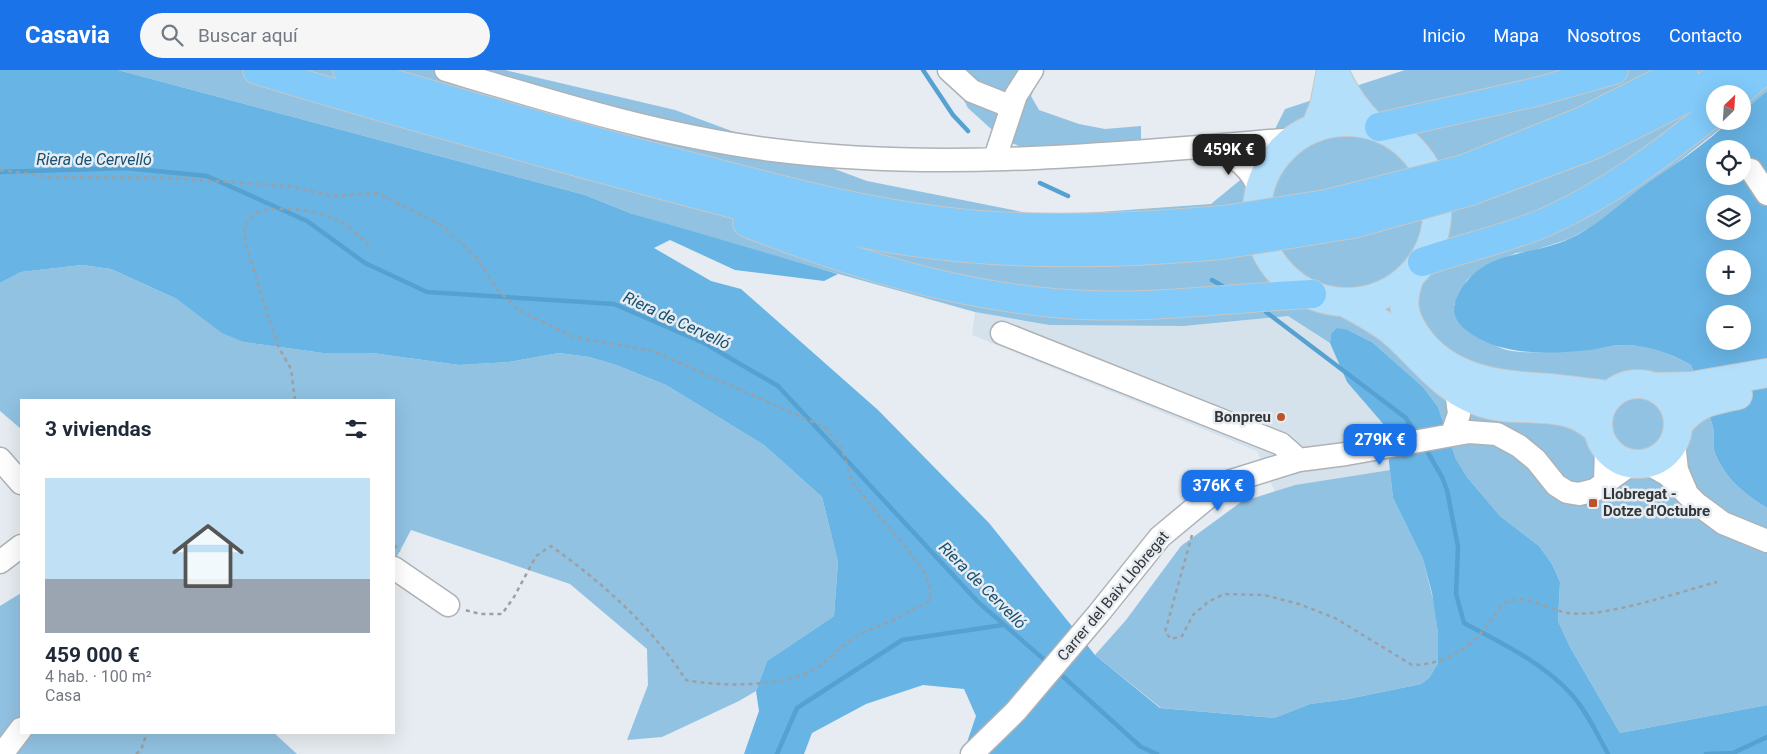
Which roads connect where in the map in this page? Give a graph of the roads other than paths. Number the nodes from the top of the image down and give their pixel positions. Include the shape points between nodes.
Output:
1 (257, 70) edge
2 (347, 70) edge
3 (446, 70) edge
4 (949, 70) edge
5 (1032, 70) edge
6 (1332, 70) edge
7 (1614, 70) edge
8 (1684, 70) edge
9 (1730, 70) edge
10 (1765, 70) edge
11 (1747, 85) edge
12 (1012, 107) junction
13 (1706, 118) edge
14 (1375, 126) junction
15 (1305, 133) junction
16 (1213, 147) junction
17 (995, 158) junction
18 (1751, 170) dead end
19 (622, 174) junction
20 (1468, 180) junction
21 (1260, 191) junction
22 (1767, 194) edge
23 (1222, 232) junction
24 (1415, 270) junction
25 (1312, 294) junction
26 (1344, 302) junction
27 (1002, 333) dead end
28 (1767, 372) edge
29 (1656, 387) junction
30 (1767, 388) edge
31 (1456, 390) junction
32 (1609, 395) junction
33 (1676, 434) junction
34 (1445, 436) junction
35 (1602, 439) junction
36 (0, 459) edge
37 (1299, 460) junction
38 (1639, 463) junction
39 (20, 482) edge
40 (1605, 483) junction
41 (1686, 492) junction
42 (1767, 541) edge
43 (20, 547) edge
44 (0, 562) edge
45 (395, 569) edge
46 (448, 605) road end
47 (20, 730) edge
48 (2, 754) edge
49 (972, 754) edge

1 - 19 highway
2 - 23 highway via 663,160 832,203 978,225
3 - 17 street via 692,138 860,158
4 - 12 street via 972,91
5 - 12 street
6 - 14 main road via 1353,107
6 - 15 main road via 1324,106
7 - 14 highway via 1536,92
8 - 20 highway
9 - 20 highway via 1687,98 1591,146
10 - 11 highway
12 - 17 street
13 - 24 highway via 1630,176 1554,218
14 - 15 main road via 1342,122
14 - 24 main road via 1412,150 1425,166 1433,184 1437,225 1431,244
15 - 16 street
15 - 21 main road via 1276,156
16 - 17 street
16 - 21 street via 1233,156 1246,167
18 - 22 street
19 - 23 highway via 733,206 824,226 972,248 1064,253 1156,251
19 - 25 highway via 776,234 856,260 942,285 1004,297 1055,304 1122,306
20 - 23 highway, bridge via 1353,224
21 - 25 main road via 1258,219 1270,258 1288,280
24 - 26 main road via 1384,295
24 - 32 main road via 1403,300 1407,320 1419,340 1445,362 1482,380 1502,385
25 - 26 main road
26 - 31 main road via 1394,333 1433,373
27 - 37 street via 1281,444
28 - 29 main road via 1702,384
29 - 32 main road via 1629,384
29 - 33 main road via 1675,406
30 - 33 main road via 1702,403 1689,412
31 - 34 street via 1459,414
31 - 35 main road via 1493,406 1556,408 1576,414 1587,420
32 - 35 main road via 1600,410
33 - 38 main road via 1660,458
33 - 41 street via 1677,470
34 - 37 street, Carrer del Baix Llobregat
34 - 40 street, Carrer del Baix Llobregat via 1469,432 1497,434 1536,460 1556,485 1567,492 1579,494 1595,490
35 - 38 main road via 1621,461
35 - 40 street
36 - 39 street
37 - 49 street, Carrer del Baix Llobregat via 1225,483 1160,537 1016,711
38 - 40 street, Carrer del Baix Llobregat via 1620,469
38 - 41 street via 1668,475
41 - 42 street via 1723,523
43 - 44 street
45 - 46 street
47 - 48 street

